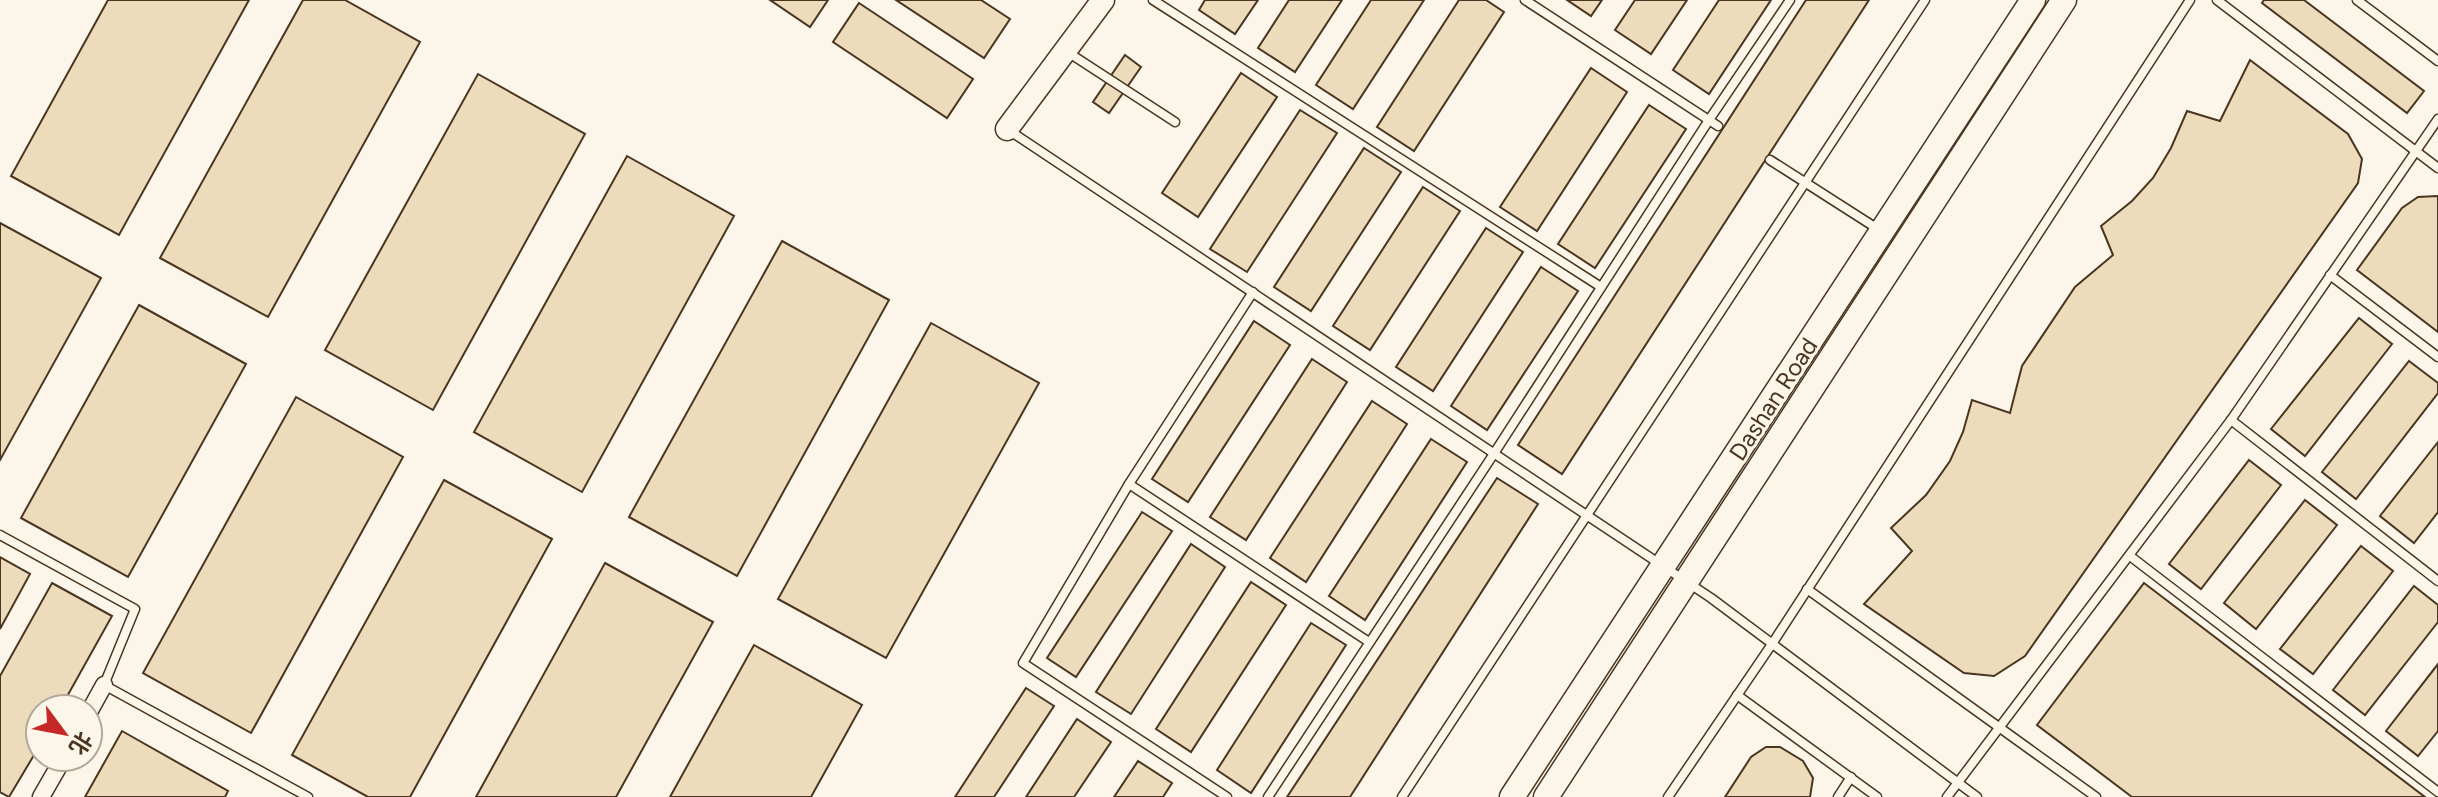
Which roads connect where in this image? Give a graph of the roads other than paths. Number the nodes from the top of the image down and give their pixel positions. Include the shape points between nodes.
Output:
1 (1103, 0) edge
2 (1153, 0) edge
3 (1525, 0) edge
4 (1790, 0) edge
5 (1925, 0) edge
6 (2033, 0) edge
7 (2064, 0) edge
8 (2190, 0) edge
9 (2217, 0) edge
10 (2357, 0) edge
11 (1168, 4) edge
12 (1066, 50) junction
13 (2438, 61) edge
14 (2438, 119) edge
15 (1709, 120) junction
16 (1175, 122) dead end
17 (1718, 126) dead end
18 (1007, 129) joint
19 (2416, 151) junction
20 (1770, 160) dead end
21 (2438, 168) edge
22 (1805, 183) junction
23 (1881, 232) junction
24 (2330, 275) junction
25 (1601, 287) junction
26 (1253, 292) junction
27 (2438, 357) edge
28 (2231, 420) junction
29 (1495, 452) junction
30 (1129, 484) junction
31 (1588, 514) junction
32 (0, 535) edge
33 (2130, 556) junction
34 (1664, 567) junction
35 (2438, 581) edge
36 (1686, 583) junction
37 (1807, 589) junction
38 (1369, 642) junction
39 (1772, 644) junction
40 (104, 685) junction
41 (100, 693) edge
42 (1737, 695) junction
43 (2001, 727) junction
44 (55, 773) edge
45 (1851, 777) junction
46 (1958, 783) junction
47 (2438, 792) edge
48 (41, 797) edge
49 (308, 797) edge
50 (1227, 797) edge
51 (1268, 797) edge
52 (1402, 797) edge
53 (1512, 797) edge
54 (1546, 797) edge
55 (1668, 797) edge
56 (1838, 797) edge
57 (1877, 797) edge
58 (1947, 797) edge
59 (1977, 797) edge
60 (2096, 797) edge

1 - 12 street
2 - 11 lane
3 - 15 lane
4 - 15 lane
5 - 22 lane
6 - 23 main road, Dashan Road
7 - 36 main road, Dashan Road
8 - 37 lane
9 - 19 lane
10 - 13 lane
11 - 25 lane
12 - 16 lane
12 - 18 street
14 - 19 lane
15 - 17 lane
15 - 25 lane
18 - 26 lane
19 - 21 lane
19 - 24 lane
20 - 22 lane
22 - 23 lane
22 - 31 lane
23 - 34 main road, Dashan Road
24 - 27 lane
24 - 28 lane
25 - 29 lane
26 - 29 lane
26 - 30 lane
28 - 33 lane
28 - 35 lane
29 - 31 lane
29 - 38 lane
30 - 38 lane
30 - 50 lane via 1023,663
31 - 34 lane
31 - 52 lane
32 - 40 lane via 135,609
33 - 43 lane
33 - 47 lane
34 - 36 lane
34 - 53 main road, Dashan Road
36 - 39 lane
36 - 54 main road, Dashan Road
37 - 39 lane
37 - 43 lane
38 - 51 lane
39 - 42 lane
39 - 46 lane
40 - 41 street
40 - 49 lane
42 - 45 lane
42 - 55 lane
43 - 46 lane
43 - 60 lane
44 - 48 street
45 - 56 lane
45 - 57 lane
46 - 58 lane
46 - 59 lane

